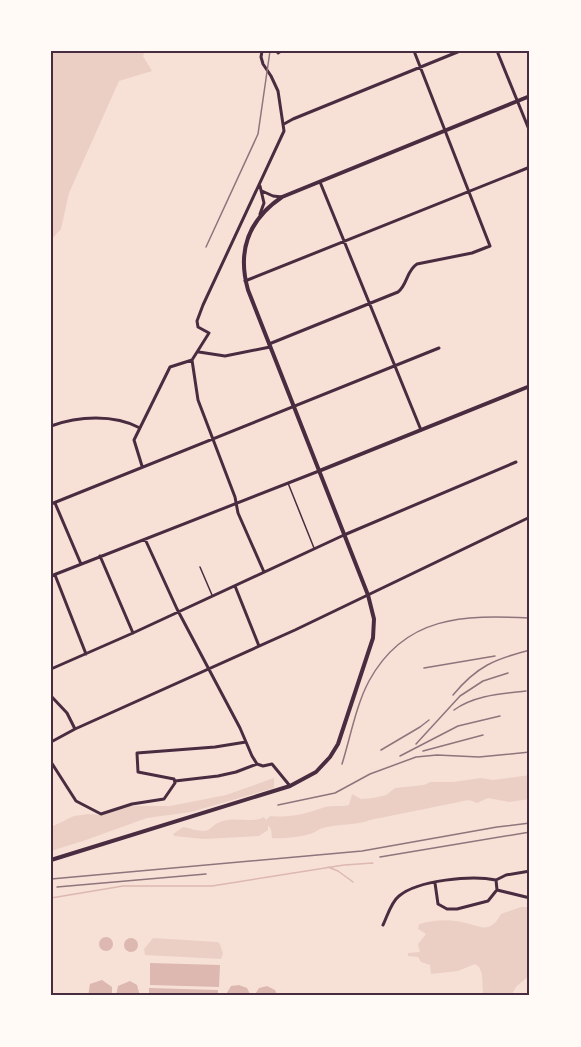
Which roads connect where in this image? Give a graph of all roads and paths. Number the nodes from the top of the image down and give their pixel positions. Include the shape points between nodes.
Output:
1 (262, 51) edge
2 (414, 51) edge
3 (460, 51) edge
4 (497, 51) edge
5 (420, 66) junction
6 (530, 96) edge
7 (517, 101) junction
8 (284, 124) junction
9 (444, 130) junction
10 (530, 132) edge
11 (530, 167) edge
12 (320, 181) junction
13 (260, 184) junction
14 (262, 191) junction
15 (469, 193) junction
16 (282, 197) junction
17 (257, 220) junction
18 (344, 241) junction
19 (245, 282) junction
20 (369, 303) junction
21 (270, 345) junction
22 (439, 348) dead end
23 (198, 352) junction
24 (192, 360) junction
25 (394, 367) junction
26 (530, 386) edge
27 (294, 406) junction
28 (51, 426) edge
29 (140, 428) junction
30 (421, 430) junction
31 (213, 439) junction
32 (516, 462) dead end
33 (142, 466) junction
34 (319, 471) junction
35 (288, 483) junction
36 (53, 503) edge
37 (237, 504) junction
38 (530, 517) edge
39 (344, 535) junction
40 (145, 539) junction
41 (314, 549) junction
42 (100, 556) junction
43 (81, 564) junction
44 (200, 567) dead end
45 (264, 572) junction
46 (53, 575) edge
47 (235, 586) junction
48 (213, 596) junction
49 (368, 596) junction
50 (179, 612) junction
51 (133, 633) junction
52 (259, 647) junction
53 (86, 654) junction
54 (51, 669) edge
55 (208, 670) junction
56 (51, 696) edge
57 (75, 729) junction
58 (51, 742) edge
59 (246, 742) junction
60 (51, 762) edge
61 (257, 764) junction
62 (175, 781) junction
63 (290, 786) junction
64 (51, 860) edge
65 (530, 871) edge
66 (496, 879) junction
67 (435, 882) junction
68 (497, 890) junction
69 (530, 898) edge
70 (383, 925) dead end
71 (397, 996) edge
72 (403, 996) edge

1 - 8 street via 263,64 278,91
2 - 5 street
3 - 5 street
4 - 7 street
5 - 8 street
5 - 9 street
6 - 7 main road
7 - 9 main road
7 - 10 street
8 - 13 street
9 - 12 main road
9 - 15 street
11 - 15 street
12 - 16 main road
12 - 18 street
13 - 14 street
13 - 23 street via 197,321 198,327 209,333
14 - 16 street
14 - 17 street via 264,206
15 - 18 street
15 - 20 street via 490,246 417,264 410,268 401,290
16 - 17 main road
17 - 19 main road via 243,255
18 - 19 street
18 - 20 street
19 - 21 main road
20 - 21 street
20 - 25 street
21 - 23 street via 225,356
21 - 27 main road
22 - 25 street
23 - 24 street
24 - 29 street via 170,367
24 - 31 street via 198,400
25 - 27 street
25 - 30 street
26 - 30 main road
27 - 31 street
27 - 34 main road
28 - 29 street via 93,418
29 - 33 street via 134,444
30 - 34 main road
31 - 33 street
31 - 37 street
32 - 39 street
33 - 36 street
34 - 35 street
34 - 39 main road
35 - 37 street
35 - 41 lane
36 - 43 street
37 - 40 street
37 - 45 street
38 - 49 street
39 - 41 street
39 - 49 main road
40 - 42 street
40 - 50 street
41 - 45 street
42 - 43 street
42 - 51 street
43 - 46 street
44 - 48 lane
45 - 47 street
46 - 53 street
47 - 48 street
47 - 52 street
48 - 50 street
49 - 52 street
49 - 63 main road via 374,619 373,638 340,739 324,765
50 - 51 street
50 - 55 street
51 - 53 street
52 - 55 street
53 - 54 street
55 - 57 street
55 - 59 street
56 - 57 street
57 - 58 street
59 - 61 street
59 - 62 street via 137,753 138,772
60 - 62 street via 76,801 101,814 164,799
61 - 62 street via 218,776
61 - 63 street via 272,764
63 - 64 main road
65 - 66 street
66 - 67 street
66 - 68 street
67 - 68 street via 438,904 447,909 485,902
67 - 70 street via 399,896
68 - 69 street
71 - 72 street

